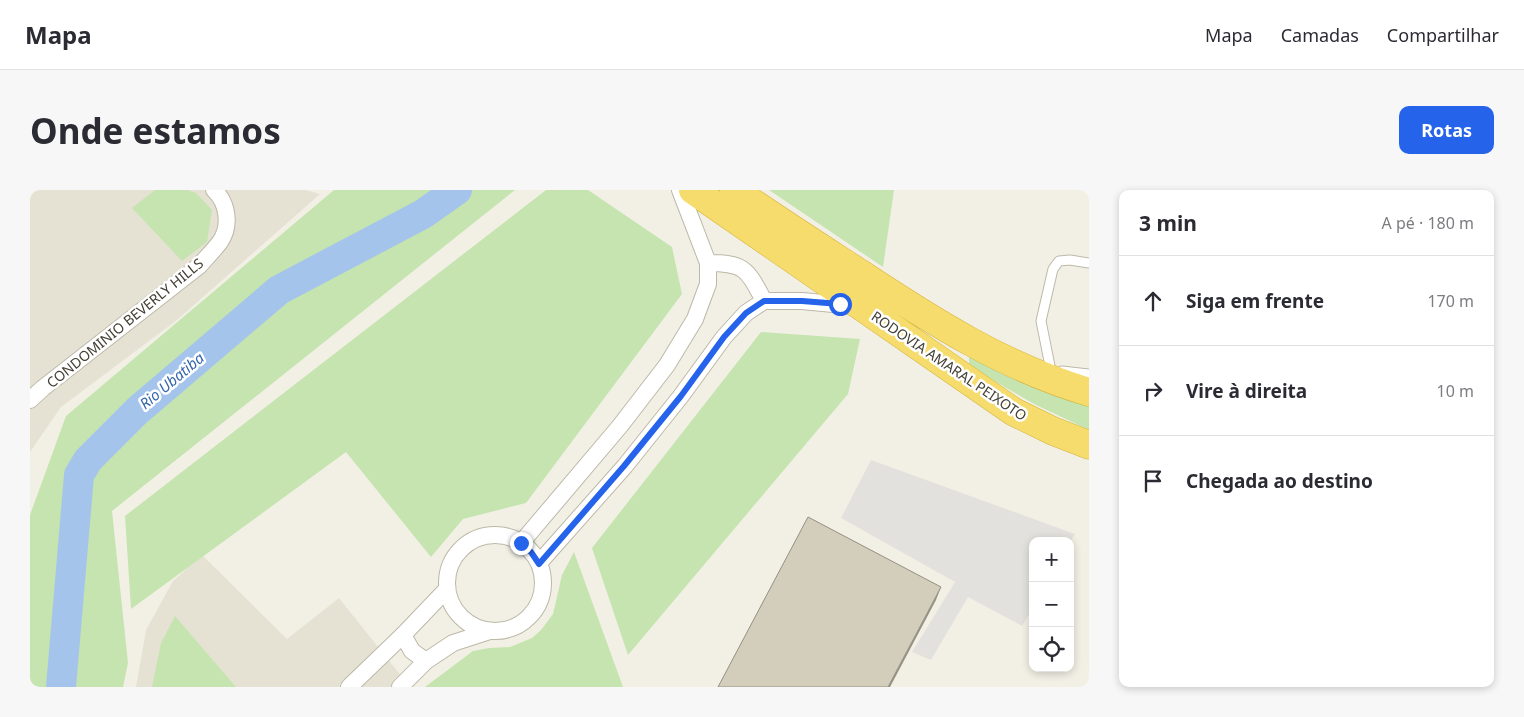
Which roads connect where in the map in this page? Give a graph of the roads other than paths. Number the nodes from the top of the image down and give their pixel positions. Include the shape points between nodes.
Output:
1 (214, 190) edge
2 (680, 190) edge
3 (693, 190) edge
4 (734, 190) edge
5 (708, 263) junction
6 (1089, 263) edge
7 (764, 301) junction
8 (859, 306) junction
9 (1037, 370) junction
10 (1089, 374) edge
11 (1089, 392) edge
12 (30, 400) edge
13 (1089, 445) edge
14 (521, 543) junction
15 (539, 564) junction
16 (448, 589) junction
17 (490, 631) junction
18 (403, 635) junction
19 (426, 661) junction
20 (357, 684) edge
21 (400, 687) edge

1 - 12 street, CONDOMINIO BEVERLY HILLS via 224,202 227,218 222,240 211,253 199,266
2 - 5 street
3 - 8 highway, RODOVIA AMARAL PEIXOTO
4 - 9 highway, RODOVIA AMARAL PEIXOTO via 906,304 972,342
5 - 7 street via 738,266 748,273
5 - 14 street via 708,284 703,301 667,365
6 - 9 lane via 1059,261 1052,269 1041,321
7 - 8 street
7 - 15 street via 746,313 724,337 630,459
8 - 13 highway, RODOVIA AMARAL PEIXOTO via 1014,412
9 - 10 lane
9 - 11 highway, RODOVIA AMARAL PEIXOTO
14 - 15 street
14 - 16 street via 506,536 491,535 463,547 453,559
15 - 17 street via 543,577 542,591 530,616 505,630
16 - 17 street via 452,605 462,617
16 - 18 street
17 - 19 street via 453,643
18 - 19 street via 412,651
18 - 20 street
19 - 21 street

